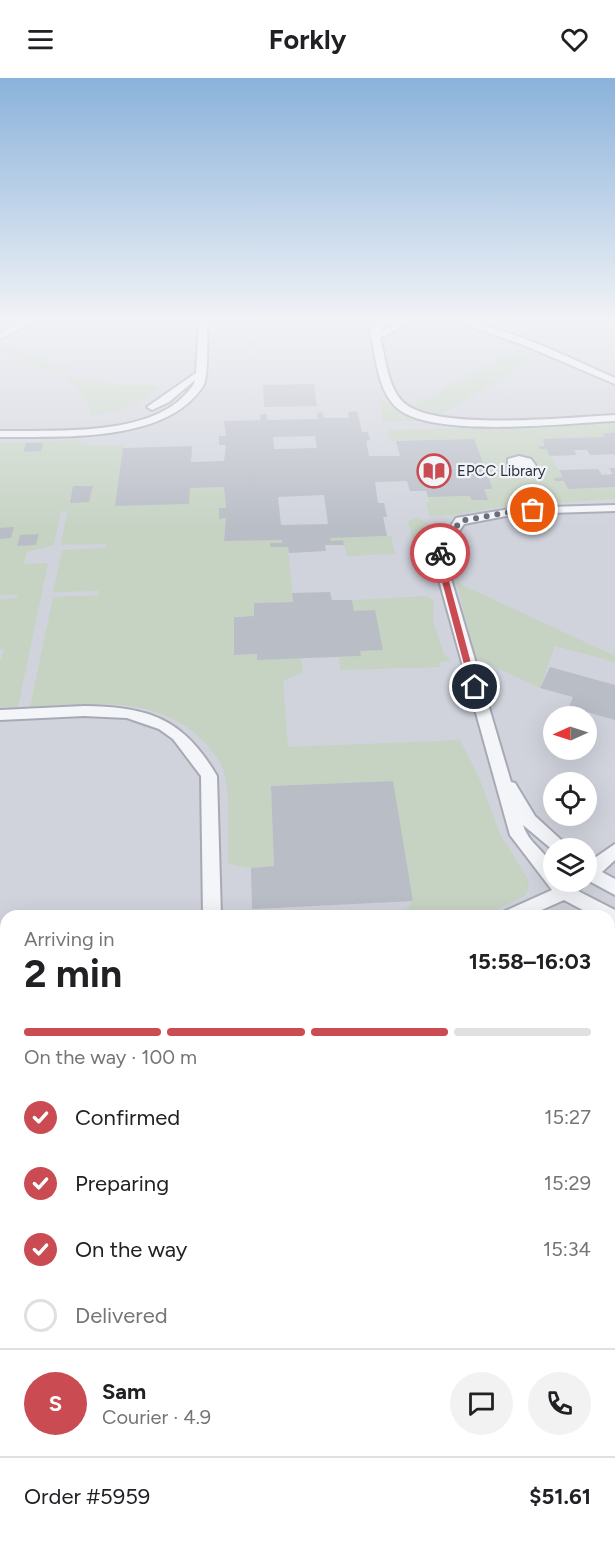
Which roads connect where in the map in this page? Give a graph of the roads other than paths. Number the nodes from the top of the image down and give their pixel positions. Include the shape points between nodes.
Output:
1 (194, 391) edge
2 (389, 391) edge
3 (615, 418) edge
4 (0, 434) edge
5 (615, 508) edge
6 (0, 715) edge
7 (496, 766) junction
8 (549, 838) edge
9 (615, 850) edge
10 (543, 855) edge
11 (597, 862) edge
12 (597, 884) edge
13 (615, 888) edge
14 (551, 892) edge
15 (587, 892) edge
16 (213, 910) edge
17 (521, 910) edge
18 (606, 910) edge

1 - 4 street via 180,406 137,425 87,433
2 - 3 street via 403,407 420,415 464,422
5 - 7 street via 516,511 460,521 438,555
6 - 16 street via 110,711 164,725 183,740 209,777
7 - 8 street via 529,820
7 - 10 street via 518,835
9 - 11 street
12 - 13 street
14 - 17 street
15 - 18 street

